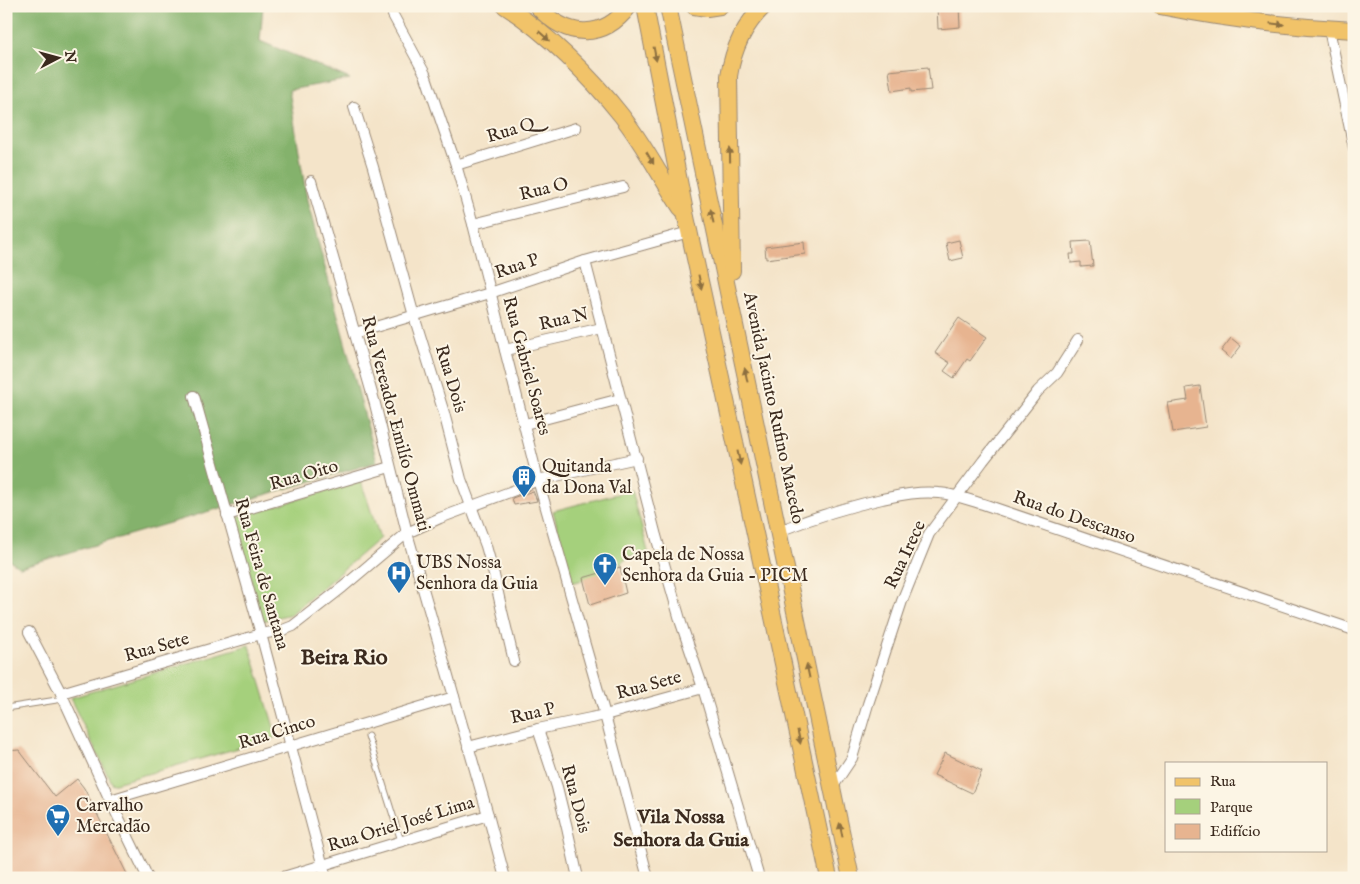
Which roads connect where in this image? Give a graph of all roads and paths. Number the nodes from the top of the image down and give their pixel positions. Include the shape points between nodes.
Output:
1 (505, 6) edge
2 (537, 6) edge
3 (629, 6) edge
4 (646, 6) edge
5 (668, 6) edge
6 (694, 6) edge
7 (720, 6) edge
8 (764, 6) edge
9 (1165, 7) edge
10 (393, 15) dead end
11 (1328, 29) junction
12 (1353, 33) edge
13 (354, 107) dead end
14 (576, 128) dead end
15 (1354, 148) edge
16 (456, 165) junction
17 (312, 181) dead end
18 (623, 187) dead end
19 (473, 224) junction
20 (688, 225) junction
21 (585, 261) junction
22 (490, 293) junction
23 (732, 308) junction
24 (414, 316) junction
25 (602, 328) junction
26 (355, 333) junction
27 (1078, 340) dead end
28 (505, 350) junction
29 (194, 396) dead end
30 (620, 399) junction
31 (731, 422) junction
32 (524, 424) junction
33 (637, 458) junction
34 (390, 467) junction
35 (768, 479) junction
36 (538, 480) junction
37 (957, 497) junction
38 (470, 506) junction
39 (227, 515) junction
40 (778, 531) junction
41 (407, 533) junction
42 (762, 561) junction
43 (798, 624) junction
44 (1354, 630) edge
45 (29, 632) dead end
46 (261, 634) junction
47 (514, 661) dead end
48 (703, 688) junction
49 (62, 696) junction
50 (454, 697) junction
51 (6, 708) edge
52 (605, 715) junction
53 (538, 729) junction
54 (368, 736) dead end
55 (290, 746) junction
56 (468, 746) junction
57 (832, 788) junction
58 (110, 800) junction
59 (488, 815) junction
60 (402, 841) junction
61 (323, 865) junction
62 (148, 878) edge
63 (280, 878) edge
64 (326, 878) edge
65 (505, 878) edge
66 (578, 878) edge
67 (648, 878) edge
68 (759, 878) edge
69 (829, 878) edge
70 (851, 878) edge

1 -> 20 main road via 534,27 597,86 639,141
2 - 3 main road via 557,24 582,32 613,23
4 -> 20 main road
23 -> 5 main road, Avenida Jacinto Rufino Macedo
6 - 7 main road
23 -> 8 main road via 729,76 740,37
9 -> 11 main road
10 - 16 street, Rua Gabriel Soares via 425,74
11 - 12 main road
11 - 15 street
13 - 24 street, Rua Dois
14 - 16 street, Rua Q
16 - 19 street, Rua Gabriel Soares
17 - 26 street, Rua Vereador Emilío Ommati
18 - 19 street, Rua O
19 - 22 street, Rua Gabriel Soares
20 - 21 street, Rua P
20 -> 31 main road
21 - 22 street, Rua P
21 - 25 street
22 - 24 street, Rua P
22 - 28 street, Rua Gabriel Soares
35 -> 23 main road, Avenida Jacinto Rufino Macedo
24 - 26 street, Rua P
24 - 38 street, Rua Dois
25 - 28 street, Rua N
25 - 30 street
26 - 34 street, Rua Vereador Emilío Ommati
27 - 37 street, Rua Irece via 1058,373 1033,398
28 - 32 street, Rua Gabriel Soares
29 - 39 street, Rua Feira de Santana
30 - 32 street
30 - 33 street
31 - 35 main road via 736,408 742,406 751,441
31 -> 42 main road
32 - 36 street, Rua Gabriel Soares
33 - 36 street, Rua Sete
33 - 48 street via 668,578
34 - 39 street, Rua Oito
34 - 41 street, Rua Vereador Emilío Ommati
35 - 40 main road, Avenida Jacinto Rufino Macedo
36 - 38 street, Rua Sete
36 - 52 street, Rua Gabriel Soares
37 - 40 street, Rua do Descanso via 938,493 901,495 858,504
37 - 44 street, Rua do Descanso
37 - 57 street, Rua Irece via 929,534 922,550 899,610 852,758
38 - 41 street, Rua Sete
38 - 47 street, Rua Dois via 486,546
39 - 46 street, Rua Feira de Santana
40 - 43 main road, Avenida Jacinto Rufino Macedo
41 - 46 street, Rua Sete via 293,626
41 - 50 street, Rua Vereador Emilío Ommati
42 - 43 main road via 785,637 792,637
42 -> 69 main road
57 -> 43 main road, Avenida Jacinto Rufino Macedo
45 - 49 street
46 - 49 street, Rua Sete
46 - 55 street, Rua Feira de Santana
48 - 52 street, Rua Sete
48 - 68 street
49 - 51 lane
49 - 58 street
50 - 55 street, Rua Cinco
50 - 56 street, Rua Vereador Emilío Ommati
52 - 53 street, Rua P
52 - 67 street, Rua Gabriel Soares
53 - 56 street, Rua P
53 - 66 street, Rua Dois via 557,787
54 - 60 lane
55 - 58 street, Rua Cinco
55 - 61 street, Rua Feira de Santana
56 - 59 street, Rua Vereador Emilío Ommati
70 -> 57 main road, Avenida Jacinto Rufino Macedo
58 - 62 street
59 - 60 street, Rua Oriel José Lima
59 - 65 street, Rua Vereador Emilío Ommati
60 - 61 street, Rua Oriel José Lima
61 - 63 street, Rua Oriel José Lima
61 - 64 street, Rua Feira de Santana

